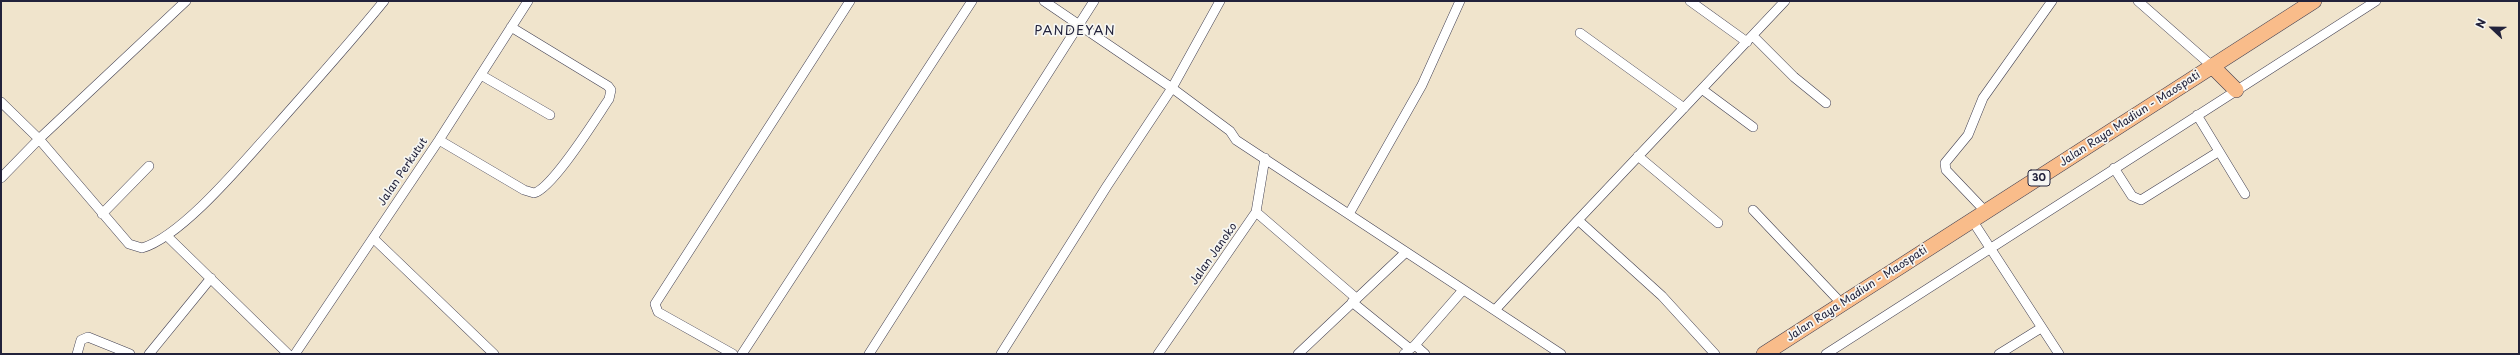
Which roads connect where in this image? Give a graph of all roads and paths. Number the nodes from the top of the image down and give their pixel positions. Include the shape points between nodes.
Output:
1 (186, 1) edge
2 (384, 1) edge
3 (528, 1) edge
4 (850, 1) edge
5 (972, 1) edge
6 (1044, 1) edge
7 (1094, 1) edge
8 (1220, 1) edge
9 (1460, 1) edge
10 (1690, 1) edge
11 (1785, 1) edge
12 (2052, 1) edge
13 (2138, 1) edge
14 (2314, 1) edge
15 (2376, 1) edge
16 (1079, 25) junction
17 (511, 27) junction
18 (1580, 33) dead end
19 (1750, 39) junction
20 (2212, 66) junction
21 (481, 75) junction
22 (1172, 88) junction
23 (1703, 90) junction
24 (2236, 90) junction
25 (1, 102) edge
26 (1826, 103) dead end
27 (1684, 108) junction
28 (550, 115) dead end
29 (2197, 115) junction
30 (1753, 127) dead end
31 (39, 139) junction
32 (439, 140) junction
33 (2218, 152) junction
34 (1638, 156) junction
35 (1265, 158) junction
36 (149, 166) dead end
37 (2114, 168) junction
38 (1, 178) edge
39 (2245, 194) dead end
40 (1753, 210) dead end
41 (1256, 212) junction
42 (1986, 212) junction
43 (102, 214) junction
44 (1349, 214) junction
45 (1578, 220) junction
46 (1972, 220) junction
47 (1718, 223) dead end
48 (168, 236) junction
49 (372, 238) junction
50 (1991, 250) junction
51 (1406, 252) junction
52 (211, 278) junction
53 (1463, 290) junction
54 (1354, 300) junction
55 (1842, 304) junction
56 (1495, 310) junction
57 (2042, 328) junction
58 (1410, 350) edge
59 (78, 354) edge
60 (130, 354) edge
61 (149, 354) edge
62 (288, 354) edge
63 (295, 354) edge
64 (494, 354) edge
65 (734, 354) edge
66 (742, 354) edge
67 (869, 354) edge
68 (1001, 354) edge
69 (1158, 354) edge
70 (1298, 354) edge
71 (1425, 354) edge
72 (1562, 354) edge
73 (1715, 354) edge
74 (1764, 354) edge
75 (1826, 354) edge
76 (1999, 354) edge
77 (2059, 354) edge

1 - 31 street
2 - 48 street via 245,161
3 - 17 street, Jalan Perkutut
4 - 65 street via 655,304 655,308 665,316
5 - 66 street
6 - 16 street
7 - 16 street
8 - 22 street
9 - 44 street via 1422,85
10 - 19 street
11 - 19 street
12 - 42 street via 1983,98 1968,135 1945,164 1946,170
13 - 20 street
14 - 20 highway, Jalan Raya Madiun - Maospati / 30
15 - 24 street
16 - 22 street
16 - 67 street
17 - 21 street, Jalan Perkutut
17 - 32 street via 608,86 611,90 609,100 558,171 544,187 534,192 524,190
18 - 27 street
19 - 23 street
19 - 26 street
20 - 24 highway
20 - 42 highway, Jalan Raya Madiun - Maospati / 30
21 - 28 street
21 - 32 street, Jalan Perkutut
22 - 35 street via 1230,131 1236,140
22 - 68 street
23 - 27 street
23 - 30 street
24 - 29 street
25 - 31 street
27 - 34 street
29 - 33 street
29 - 37 street
31 - 38 street
31 - 43 street
32 - 49 street, Jalan Perkutut
33 - 37 street via 2141,200 2132,196
33 - 39 street
34 - 45 street
34 - 47 street
35 - 41 street, Jalan Janoko
35 - 44 street
36 - 43 street
37 - 50 street
40 - 55 street
41 - 54 street
41 - 69 street, Jalan Janoko
42 - 46 highway, Jalan Raya Madiun - Maospati / 30
43 - 48 street via 134,247 142,248
44 - 51 street
45 - 56 street
45 - 73 street via 1662,296
46 - 50 street
46 - 55 highway, Jalan Raya Madiun - Maospati / 30
48 - 52 street
49 - 63 street, Jalan Perkutut
49 - 64 street
50 - 57 street
50 - 75 street
51 - 53 street
51 - 54 street
52 - 61 street
52 - 62 street
53 - 56 street
53 - 58 street
54 - 58 street
54 - 70 street
55 - 74 highway, Jalan Raya Madiun - Maospati / 30
56 - 72 street
57 - 76 street
57 - 77 street
58 - 71 street
59 - 60 street via 81,340 88,337

